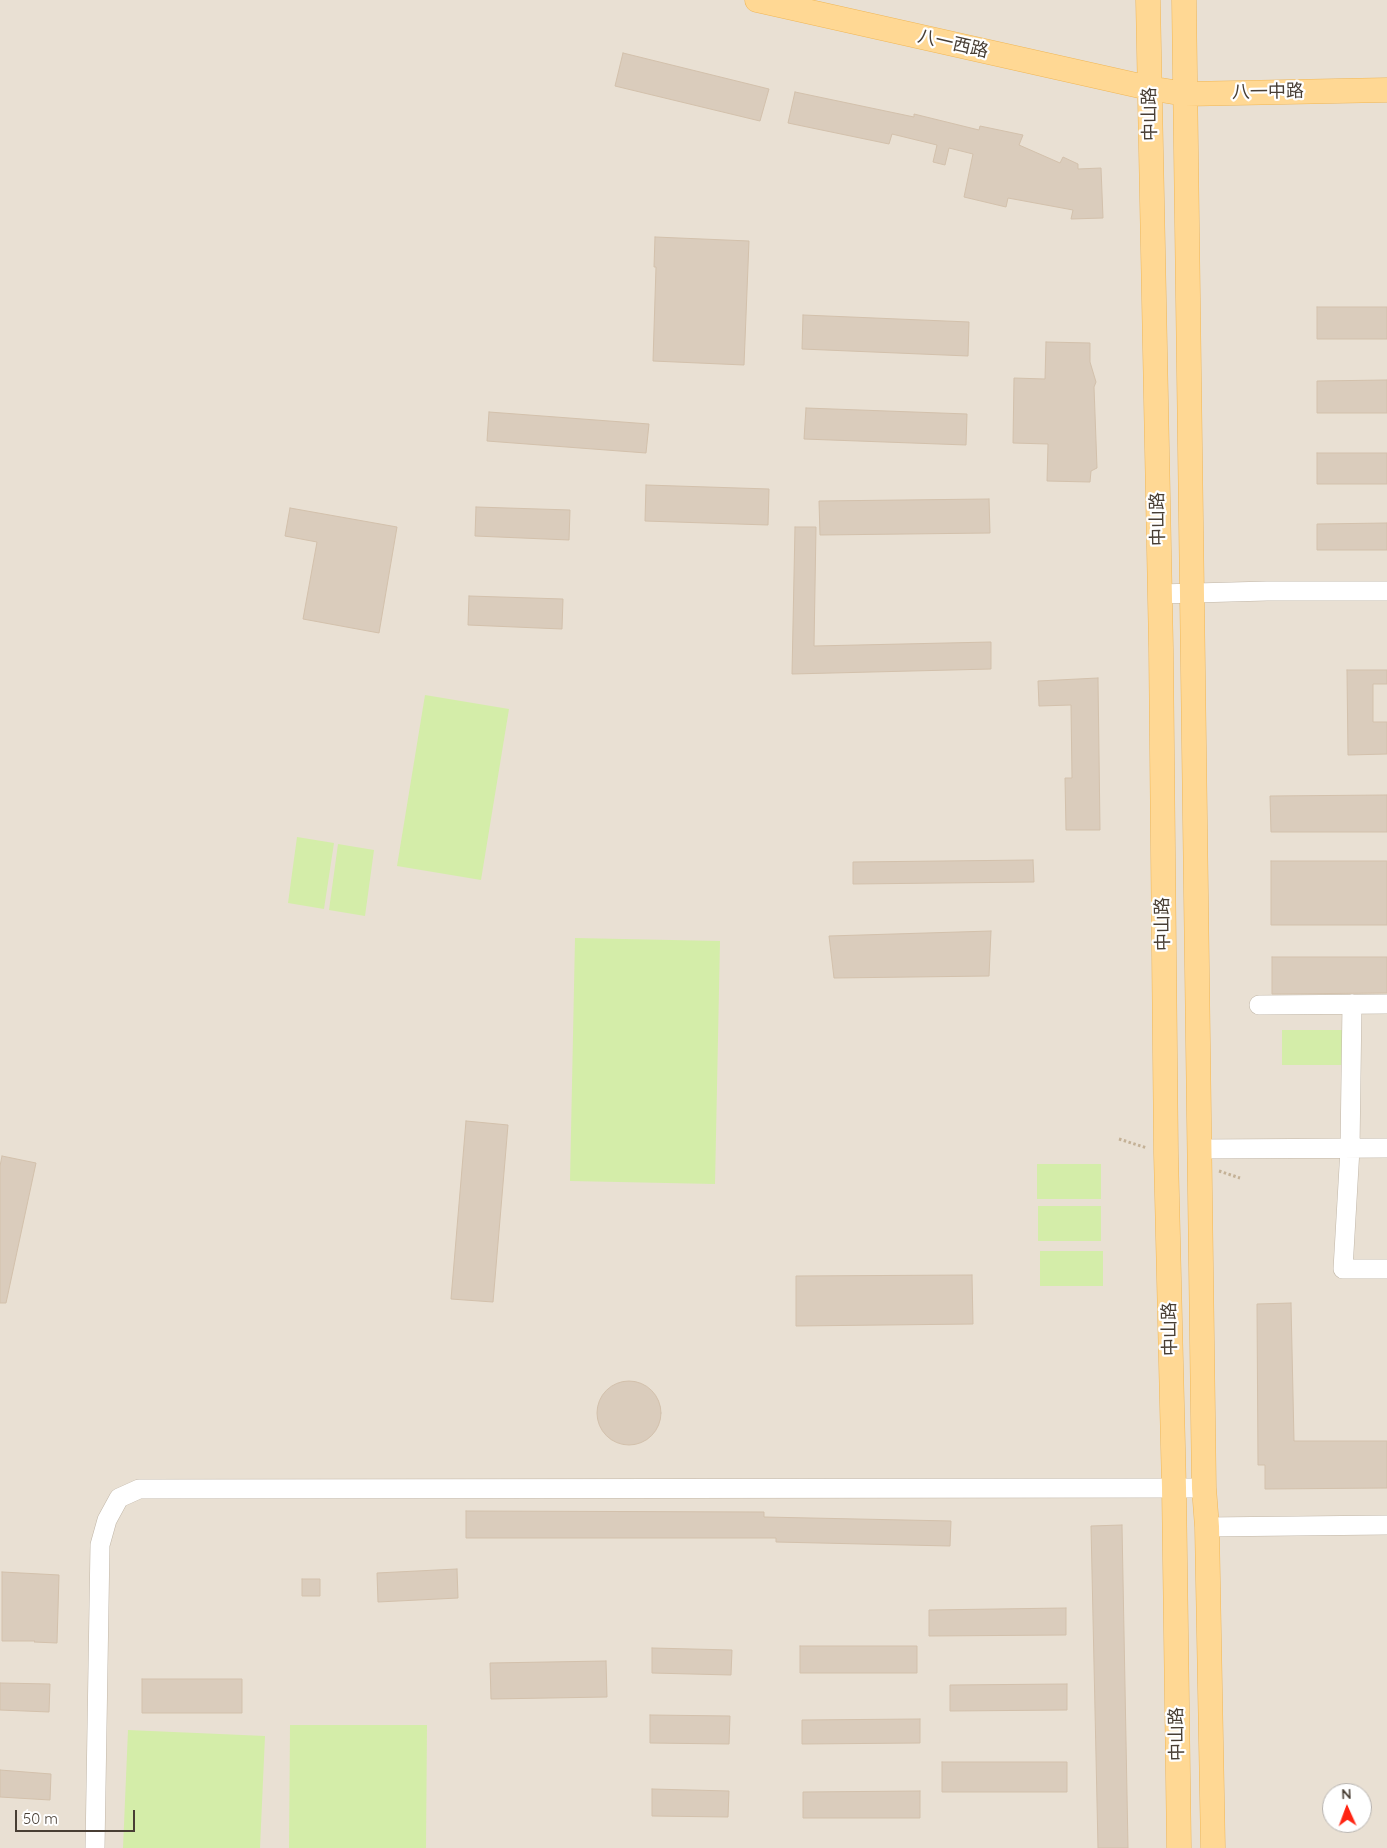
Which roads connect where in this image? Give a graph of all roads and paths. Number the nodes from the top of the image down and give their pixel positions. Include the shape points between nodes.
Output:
1 (757, 0) edge
2 (1148, 0) edge
3 (1184, 0) edge
4 (1149, 88) junction
5 (1387, 90) edge
6 (1185, 94) junction
7 (1387, 591) edge
8 (1192, 593) junction
9 (1160, 594) junction
10 (1352, 1004) junction
11 (1387, 1004) edge
12 (1259, 1005) dead end
13 (1387, 1148) edge
14 (1200, 1149) junction
15 (1350, 1149) junction
16 (1387, 1269) edge
17 (1174, 1488) junction
18 (1204, 1488) junction
19 (1387, 1525) edge
20 (1207, 1527) junction
21 (95, 1848) edge
22 (1179, 1848) edge
23 (1213, 1848) edge

1 - 4 main road, 八一西路
2 - 4 main road, 中山路
3 - 6 main road, 中山路
4 - 6 main road, 八一中路
4 - 9 main road, 中山路
5 - 6 main road, 八一中路
6 - 8 main road, 中山路
7 - 8 street
8 - 9 street
8 - 14 main road, 中山路
9 - 17 main road, 中山路 via 1166,1154
10 - 11 street
10 - 12 street
10 - 15 street
13 - 15 street
14 - 15 street
14 - 18 main road, 中山路
15 - 16 street via 1343,1269
17 - 18 street
17 - 21 street via 139,1489 119,1498 107,1520 100,1545
17 - 22 main road, 中山路
18 - 20 main road, 中山路
19 - 20 street
20 - 23 main road, 中山路

